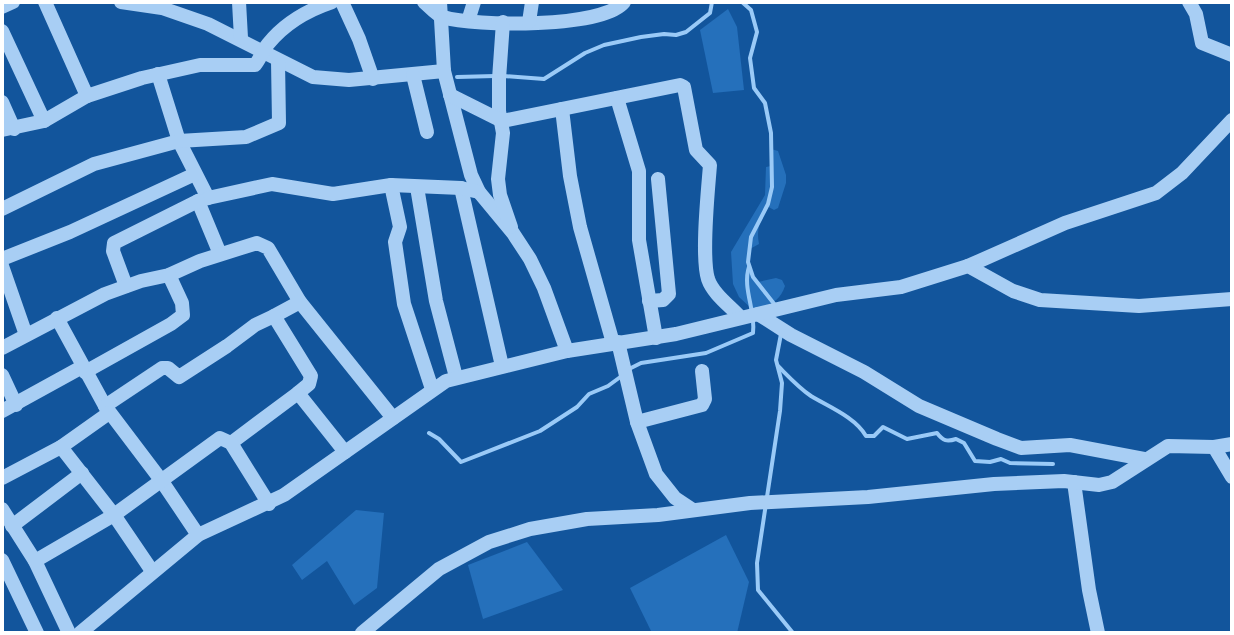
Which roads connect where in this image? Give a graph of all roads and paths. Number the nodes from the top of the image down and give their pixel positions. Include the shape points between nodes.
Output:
1 (13, 2) edge
2 (45, 2) edge
3 (121, 2) edge
4 (239, 2) edge
5 (332, 2) edge
6 (342, 2) edge
7 (424, 2) edge
8 (474, 2) edge
9 (532, 2) edge
10 (586, 2) edge
11 (624, 2) edge
12 (1189, 2) edge
13 (2, 7) edge
14 (306, 7) edge
15 (441, 9) edge
16 (585, 18) junction
17 (468, 21) junction
18 (503, 22) junction
19 (529, 22) junction
20 (2, 31) edge
21 (241, 38) junction
22 (263, 52) junction
23 (1232, 55) edge
24 (278, 61) junction
25 (444, 71) junction
26 (158, 74) junction
27 (413, 75) junction
28 (373, 79) junction
29 (450, 95) junction
30 (87, 96) junction
31 (617, 98) junction
32 (2, 102) edge
33 (562, 109) junction
34 (1232, 120) edge
35 (44, 121) junction
36 (502, 121) junction
37 (8, 130) edge
38 (427, 132) dead end
39 (179, 141) junction
40 (195, 174) junction
41 (658, 179) dead end
42 (391, 185) junction
43 (417, 187) junction
44 (461, 188) junction
45 (479, 192) junction
46 (203, 200) junction
47 (2, 209) edge
48 (513, 233) junction
49 (220, 254) junction
50 (2, 259) edge
51 (2, 266) edge
52 (968, 266) junction
53 (169, 275) junction
54 (126, 286) junction
55 (1232, 299) edge
56 (649, 301) junction
57 (300, 302) junction
58 (758, 314) junction
59 (274, 316) junction
60 (740, 317) junction
61 (57, 318) junction
62 (26, 335) junction
63 (656, 338) junction
64 (616, 343) junction
65 (2, 348) edge
66 (567, 351) junction
67 (502, 366) junction
68 (84, 369) junction
69 (702, 371) dead end
70 (2, 375) edge
71 (456, 377) junction
72 (432, 389) junction
73 (298, 393) junction
74 (9, 408) edge
75 (107, 409) junction
76 (393, 418) junction
77 (637, 422) junction
78 (231, 443) junction
79 (1232, 444) edge
80 (61, 447) junction
81 (1214, 447) junction
82 (345, 452) junction
83 (1144, 459) junction
84 (82, 473) junction
85 (1232, 477) edge
86 (2, 478) edge
87 (161, 480) junction
88 (1074, 482) junction
89 (269, 504) junction
90 (2, 509) edge
91 (693, 510) junction
92 (114, 515) junction
93 (12, 526) junction
94 (198, 535) junction
95 (2, 560) edge
96 (35, 561) junction
97 (152, 571) junction
98 (37, 633) edge
99 (69, 633) edge
100 (80, 633) edge
101 (362, 633) edge
102 (1098, 633) edge

1 - 13 street
2 - 30 street
3 - 21 street via 162,8
4 - 21 street
5 - 14 street
6 - 28 street
7 - 15 street
8 - 17 street
9 - 19 street
10 - 16 street
11 - 16 street via 616,10
12 - 23 street via 1202,43
14 - 22 street
15 - 17 street
15 - 25 street
16 - 19 street
17 - 18 street
18 - 19 street
18 - 36 street
20 - 35 street
21 - 22 street
22 - 24 street
22 - 26 street via 255,65 200,65
24 - 28 street via 313,77
24 - 39 street via 279,123 246,137
25 - 27 street
25 - 29 street
26 - 30 street
26 - 39 street
27 - 28 street
27 - 38 street
29 - 36 street
29 - 45 street
30 - 35 street
31 - 33 street
31 - 56 street via 639,171 639,240
31 - 60 street via 680,85 685,89 696,150 710,165 707,275
32 - 37 street
33 - 36 street
33 - 64 street via 580,227
34 - 52 street via 1156,193 1065,223
35 - 37 street
36 - 48 street via 498,179
39 - 40 street
39 - 47 street via 94,164
40 - 46 street
40 - 50 street
41 - 56 street via 669,294
42 - 43 street
42 - 46 street via 333,194 272,184
42 - 72 street via 400,227 395,242 404,304
43 - 44 street
43 - 71 street via 436,301
44 - 45 street
44 - 67 street
45 - 48 street
46 - 49 street
46 - 54 street via 113,244
48 - 66 street via 544,288
49 - 53 street
49 - 57 street via 264,244
51 - 62 street
52 - 55 street via 1040,300 1139,306
52 - 58 street via 901,287 836,295
53 - 54 street
53 - 68 street via 183,315
54 - 61 street
56 - 63 street
57 - 59 street
57 - 76 street
58 - 60 street
58 - 83 street via 919,406 997,439 1021,448 1070,445
59 - 73 street via 311,376
59 - 75 street via 179,377 162,368
60 - 63 street
61 - 62 street
61 - 68 street
62 - 65 street
63 - 64 street
64 - 66 street
64 - 77 street
66 - 67 street
67 - 71 street
68 - 74 street
68 - 75 street
69 - 77 street via 702,405
70 - 74 street
71 - 72 street
72 - 76 street
73 - 78 street
73 - 82 street
75 - 80 street
75 - 87 street
76 - 82 street
77 - 91 street via 656,474
78 - 87 street via 224,438 213,442
78 - 89 street
79 - 81 street
80 - 84 street
80 - 86 street
81 - 83 street via 1168,446
81 - 85 street
82 - 89 street
83 - 88 street via 1112,482
84 - 92 street
84 - 93 street
87 - 92 street
87 - 94 street
88 - 91 street
88 - 102 street
89 - 94 street
90 - 93 street
91 - 101 street via 587,519 489,542 439,569
92 - 96 street
92 - 97 street
93 - 96 street
94 - 97 street
95 - 98 street
96 - 99 street
97 - 100 street

